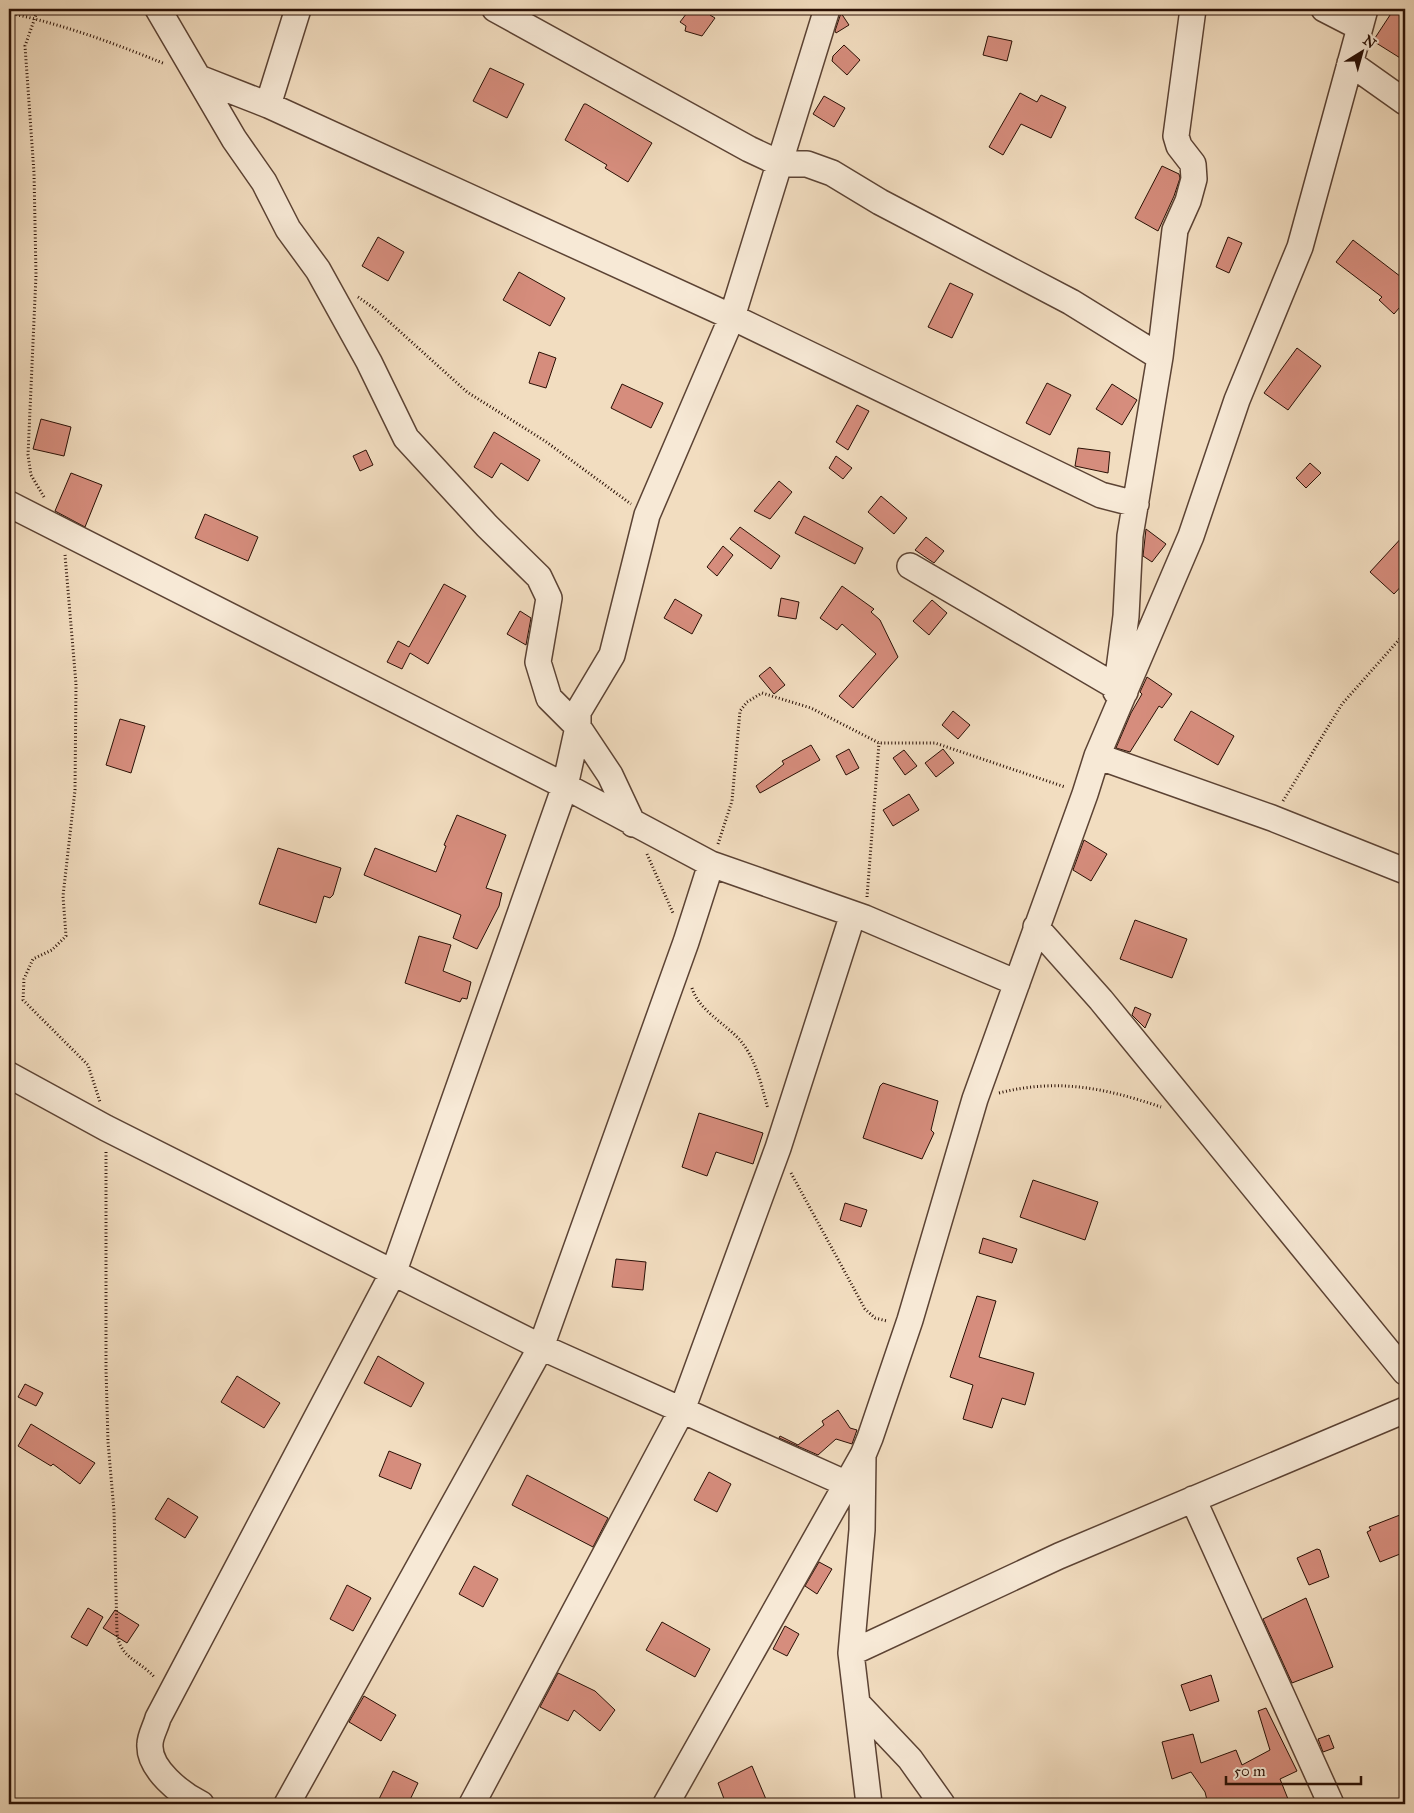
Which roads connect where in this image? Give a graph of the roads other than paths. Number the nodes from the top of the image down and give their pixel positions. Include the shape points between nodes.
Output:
1 (158, 9) edge
2 (298, 9) edge
3 (494, 9) edge
4 (827, 9) edge
5 (1192, 9) edge
6 (1324, 9) edge
7 (1362, 18) edge
8 (1350, 63) junction
9 (199, 78) junction
10 (1405, 102) edge
11 (268, 105) junction
12 (781, 164) junction
13 (732, 317) junction
14 (1160, 356) junction
15 (1136, 504) junction
16 (12, 511) edge
17 (910, 566) dead end
18 (1121, 690) junction
19 (578, 728) junction
20 (1096, 756) junction
21 (565, 786) junction
22 (633, 824) junction
23 (711, 864) junction
24 (1405, 871) edge
25 (859, 916) junction
26 (1036, 927) junction
27 (1017, 983) junction
28 (9, 1075) edge
29 (394, 1271) junction
30 (541, 1347) junction
31 (1405, 1372) edge
32 (682, 1410) junction
33 (1405, 1410) edge
34 (863, 1455) junction
35 (847, 1484) junction
36 (1193, 1499) junction
37 (851, 1653) junction
38 (858, 1704) junction
39 (196, 1803) edge
40 (287, 1804) edge
41 (472, 1804) edge
42 (666, 1804) edge
43 (869, 1804) edge
44 (942, 1804) edge
45 (1331, 1804) edge

1 - 9 street
2 - 11 street
3 - 12 street
4 - 12 street
5 - 14 street via 1176,136 1179,146 1193,164 1194,179 1175,230
6 - 7 street
7 - 8 street
8 - 10 street
8 - 18 street via 1300,247 1237,400 1191,536
9 - 11 street
9 - 19 street via 264,182 288,229 322,278 369,362 406,438 539,577 550,598 538,662 549,698
11 - 13 street
12 - 13 street
12 - 14 street via 807,164 832,173 880,202 1072,302
13 - 15 street via 1101,494
13 - 19 street via 647,515 612,655 578,712
14 - 15 street
15 - 18 street via 1130,536
16 - 21 street via 62,530
17 - 18 street
18 - 20 street via 1112,723
19 - 21 street
19 - 22 street via 610,775
20 - 24 street via 1272,818
20 - 26 street
21 - 22 street
21 - 29 street
22 - 23 street
23 - 25 street
23 - 30 street
25 - 27 street
25 - 32 street
26 - 27 street
26 - 31 street via 1101,1000
27 - 34 street via 975,1099 910,1320
28 - 29 street via 106,1128
29 - 30 street
29 - 39 street via 158,1718 150,1743 151,1754 160,1773
30 - 32 street
30 - 40 street
32 - 35 street
32 - 41 street
33 - 36 street
34 - 35 street
34 - 37 street via 862,1530
35 - 42 street
36 - 37 street via 1059,1556
36 - 45 street
37 - 38 street
38 - 43 street
38 - 44 street via 910,1759

